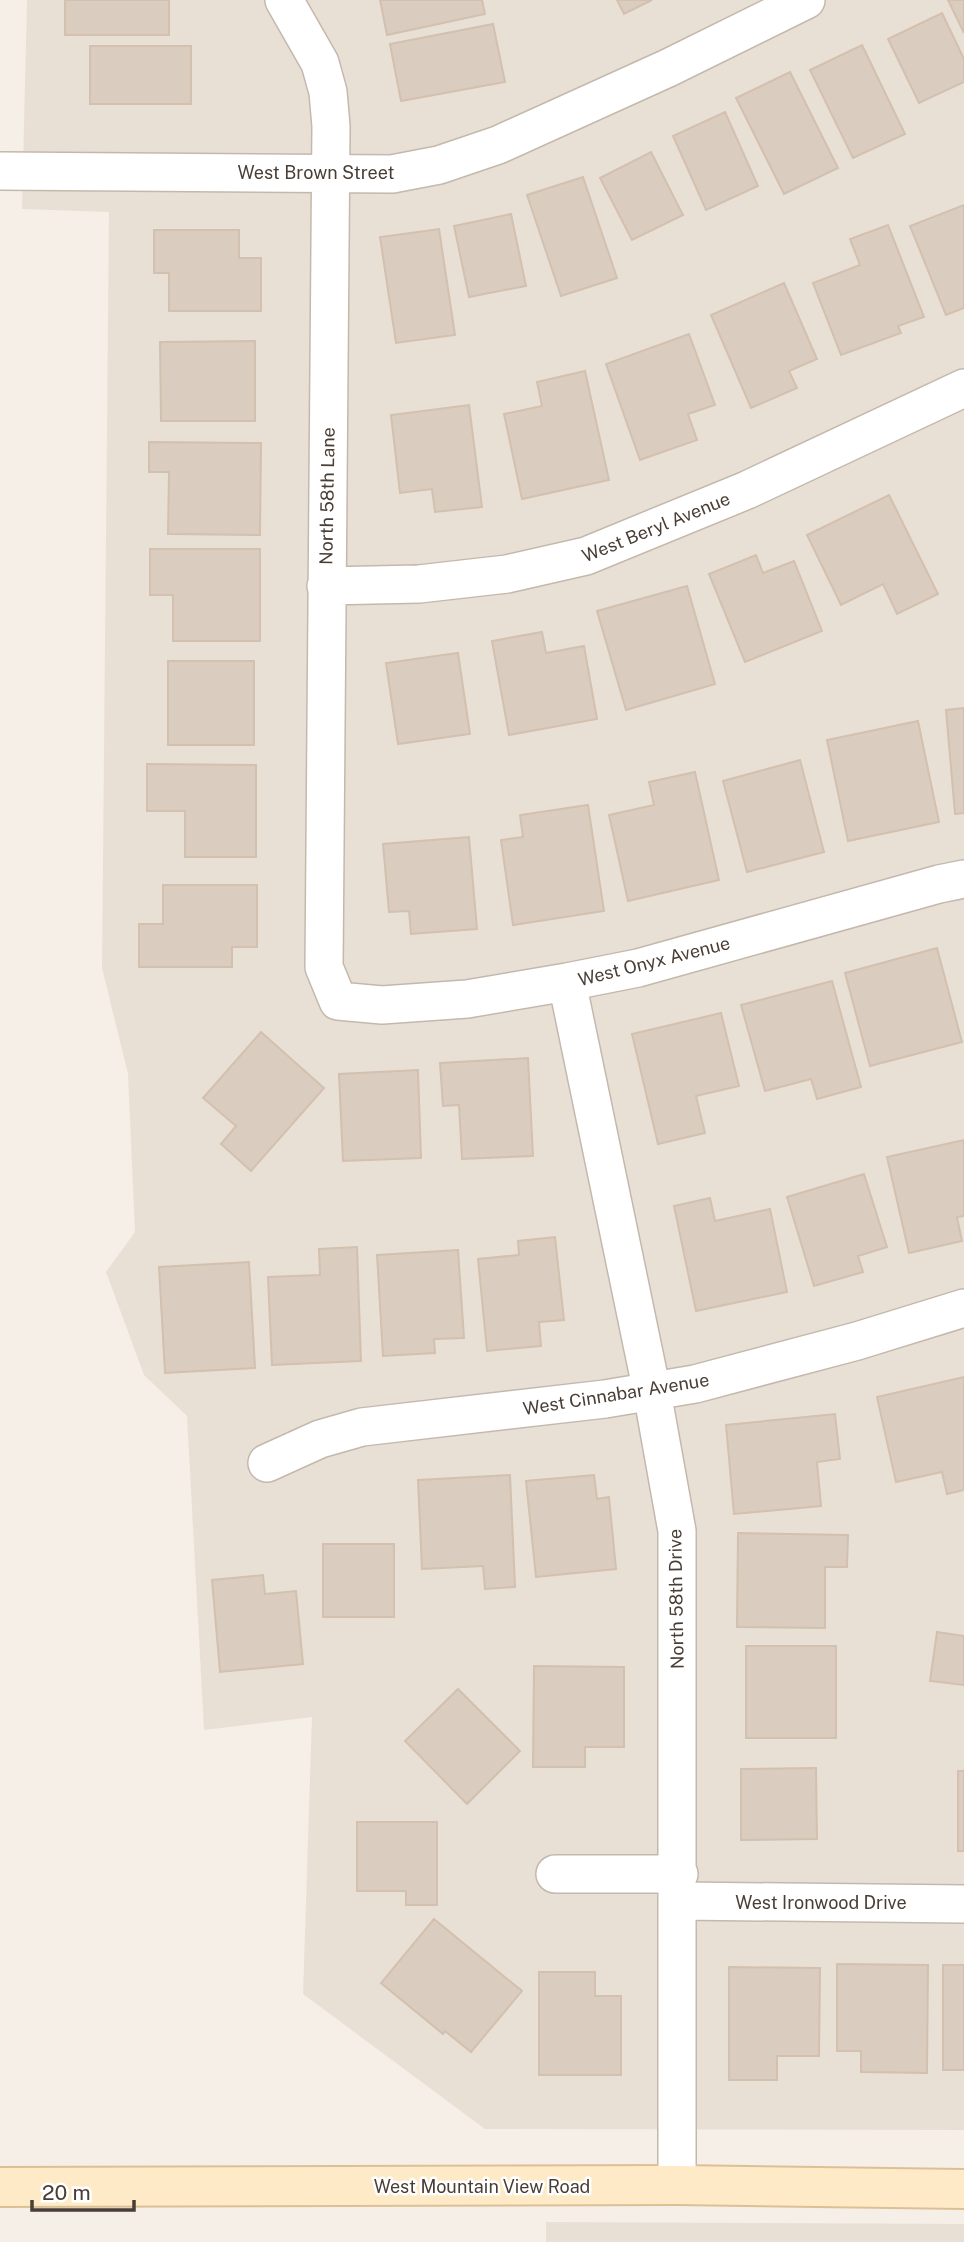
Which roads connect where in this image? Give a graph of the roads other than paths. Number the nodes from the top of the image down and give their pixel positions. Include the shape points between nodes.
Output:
1 (284, 0) edge
2 (793, 3) edge
3 (0, 171) edge
4 (330, 173) junction
5 (964, 388) edge
6 (326, 586) junction
7 (964, 879) edge
8 (567, 982) junction
9 (338, 1001) joint
10 (964, 1308) edge
11 (652, 1392) junction
12 (267, 1463) dead end
13 (555, 1874) dead end
14 (679, 1887) junction
15 (964, 1903) edge
16 (677, 2185) junction
17 (0, 2187) edge
18 (964, 2189) edge

1 - 4 street, North 58th Lane via 320,63 328,92
2 - 4 street, West Brown Street via 668,68 498,145 439,165 392,174
3 - 4 street, West Brown Street
4 - 6 street, North 58th Lane
5 - 6 street, West Beryl Avenue via 747,490 586,556 507,574 419,584
6 - 9 street, North 58th Lane via 324,967
7 - 8 street, West Onyx Avenue via 638,968
8 - 9 street, West Onyx Avenue via 467,999 382,1005
8 - 11 street, North 58th Drive
10 - 11 street, West Cinnabar Avenue via 795,1359
11 - 12 street, West Cinnabar Avenue via 362,1427 320,1439
11 - 14 street, North 58th Drive via 677,1531
13 - 14 street, West Ironwood Drive
14 - 15 street, West Ironwood Drive
14 - 16 street, North 58th Drive
16 - 17 street, West Mountain View Road
16 - 18 street, West Mountain View Road

